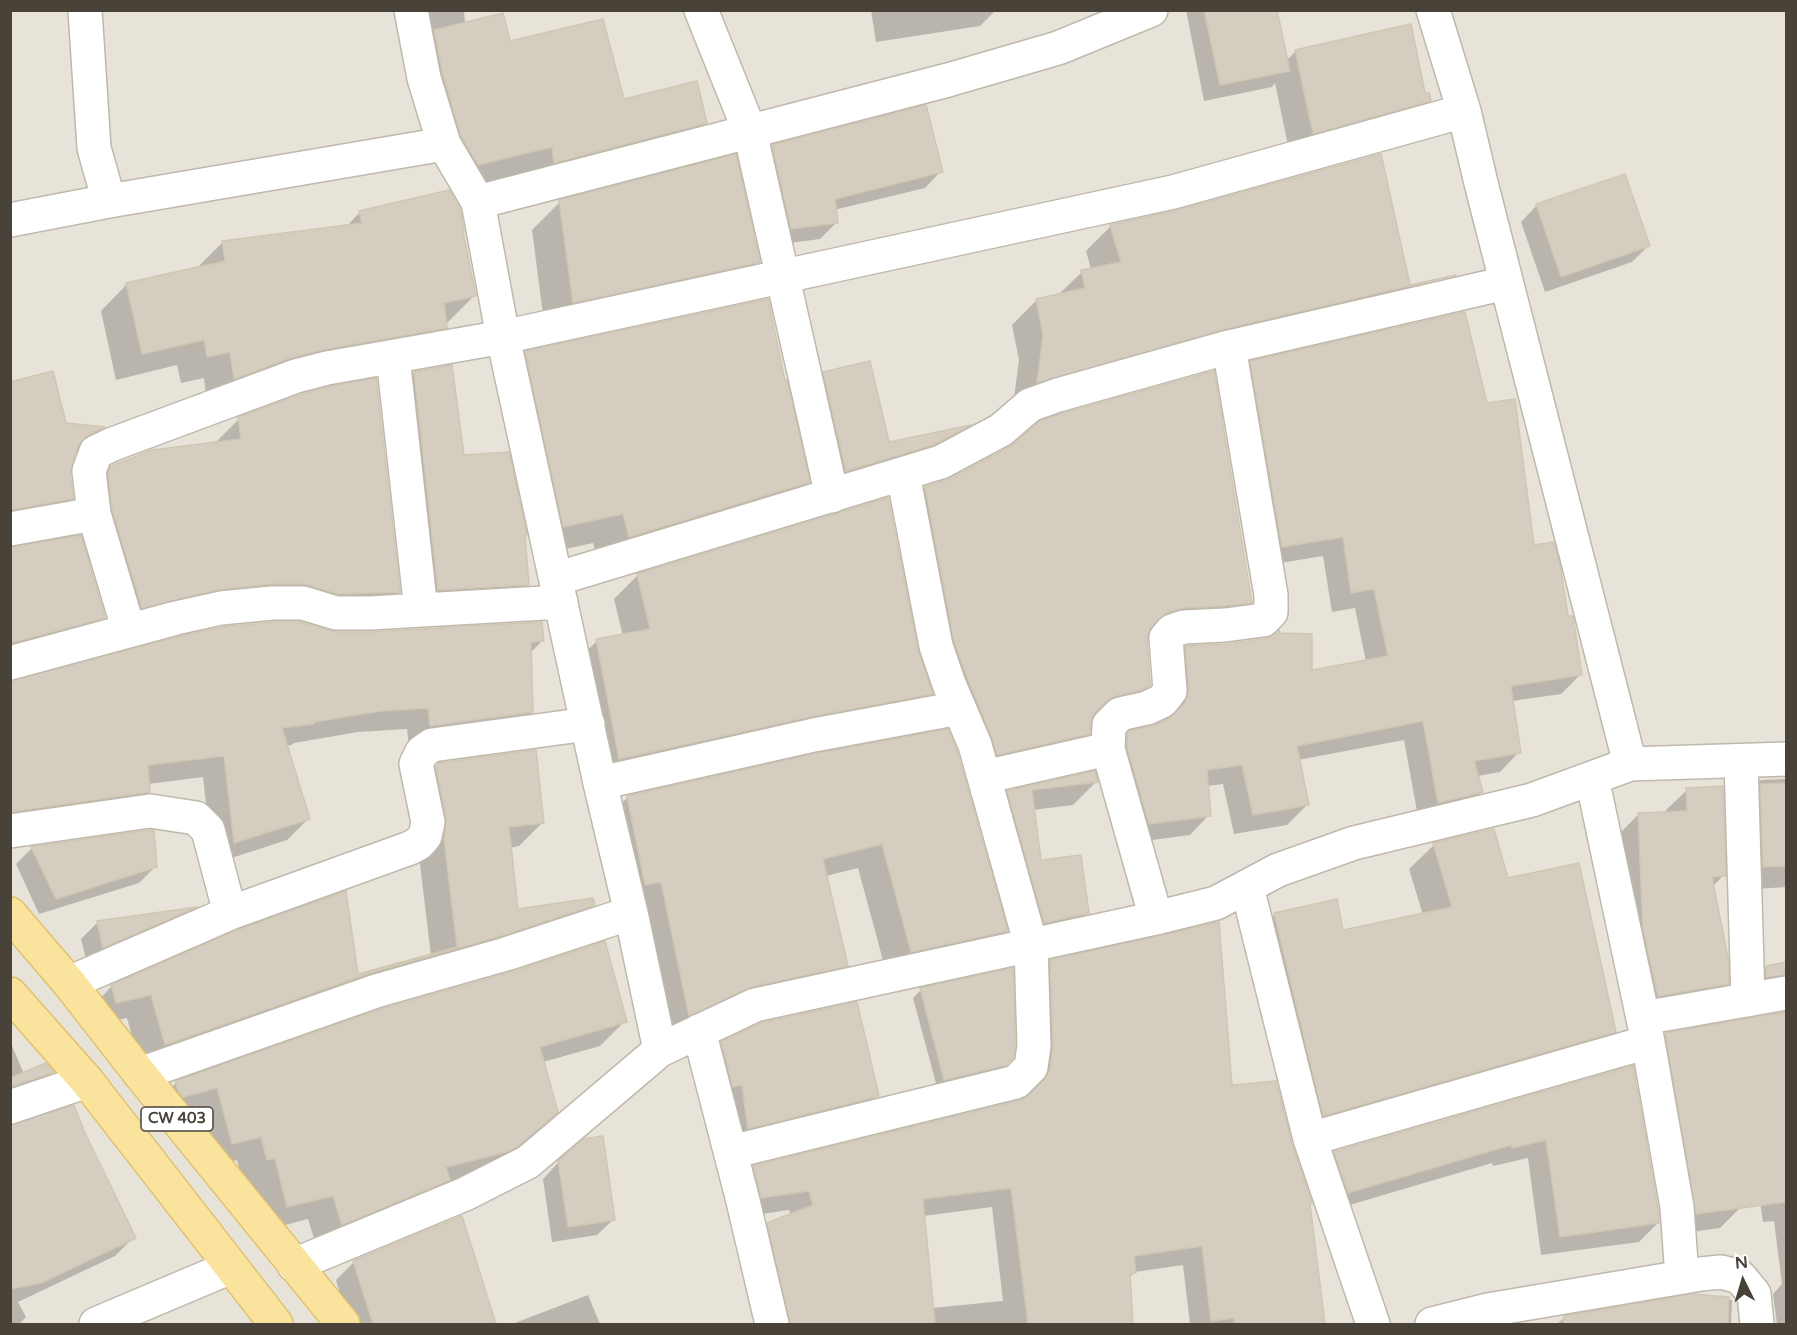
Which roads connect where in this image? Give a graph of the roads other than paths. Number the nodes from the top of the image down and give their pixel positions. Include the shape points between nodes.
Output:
1 (85, 10) edge
2 (411, 10) edge
3 (701, 10) edge
4 (1151, 10) edge
5 (1433, 10) edge
6 (1464, 111) junction
7 (750, 132) junction
8 (444, 144) junction
9 (109, 201) junction
10 (478, 202) junction
11 (10, 220) edge
12 (783, 276) junction
13 (1506, 283) junction
14 (503, 337) junction
15 (1229, 347) junction
16 (393, 357) junction
17 (903, 474) junction
18 (832, 496) junction
19 (94, 514) junction
20 (10, 529) edge
21 (559, 590) junction
22 (421, 610) junction
23 (129, 631) junction
24 (10, 663) edge
25 (959, 708) junction
26 (588, 724) junction
27 (1108, 748) junction
28 (1786, 759) edge
29 (1741, 761) junction
30 (1630, 764) junction
31 (984, 777) junction
32 (1592, 778) junction
33 (600, 783) junction
34 (10, 831) edge
35 (1247, 887) junction
36 (230, 913) junction
37 (10, 914) edge
38 (631, 914) junction
39 (1156, 918) junction
40 (1031, 945) junction
41 (69, 983) junction
42 (1786, 993) edge
43 (10, 994) edge
44 (1748, 1000) junction
45 (1645, 1030) junction
46 (699, 1031) junction
47 (660, 1050) junction
48 (140, 1074) junction
49 (87, 1081) junction
50 (10, 1107) edge
51 (1310, 1139) junction
52 (731, 1152) junction
53 (294, 1265) junction
54 (231, 1267) junction
55 (1682, 1277) junction
56 (1490, 1317) edge
57 (96, 1324) edge
58 (276, 1324) edge
59 (343, 1324) edge
60 (772, 1324) edge
61 (1373, 1324) edge
62 (1432, 1324) edge
63 (1757, 1324) edge

1 - 9 street via 94,148
2 - 8 street via 424,78
3 - 7 street
4 - 7 street via 1058,48
5 - 6 street
6 - 12 street via 1173,192
6 - 13 street
7 - 10 street
7 - 12 street
8 - 9 street
8 - 10 street
9 - 11 street
10 - 14 street
12 - 14 street
12 - 18 street
13 - 15 street
13 - 30 street
14 - 16 street
14 - 21 street
15 - 17 street via 1029,405 1001,430 940,462
15 - 27 street via 1271,612 1263,620 1172,631 1166,638 1170,691 1162,701 1147,708 1120,714 1109,725
16 - 19 street via 296,376 96,452 89,471
16 - 22 street
17 - 18 street
17 - 25 street via 936,646
18 - 21 street
19 - 20 street
19 - 23 street
21 - 22 street
21 - 26 street
22 - 23 street via 336,613 303,603 272,603 221,608
23 - 24 street
25 - 31 street
25 - 33 street via 814,735
26 - 33 street
26 - 36 street via 432,745 422,752 416,764 428,822 419,843
27 - 31 street
27 - 39 street
28 - 29 street
29 - 30 street
29 - 44 street
30 - 32 street
31 - 40 street
32 - 35 street via 1532,800 1354,843 1278,870
32 - 45 street
33 - 38 street
34 - 36 street via 150,811 196,818 208,830
35 - 39 street via 1216,903
35 - 51 street
36 - 41 street
37 - 41 main road, CW 403
38 - 47 street
38 - 48 street via 376,991
39 - 40 street
40 - 46 street via 755,1005
40 - 52 street via 1034,1046 1031,1067 1016,1082
41 - 48 main road, CW 403
42 - 44 street
43 - 49 main road, CW 403
44 - 45 street
45 - 51 street
45 - 55 street via 1677,1207
46 - 47 street
46 - 52 street
47 - 53 street via 528,1162 465,1194
48 - 53 main road, CW 403
49 - 50 street
49 - 54 main road, CW 403
51 - 61 street
52 - 60 street
53 - 59 main road, CW 403
54 - 57 street
54 - 58 main road, CW 403
55 - 56 street
55 - 63 street via 1721,1272 1740,1277 1754,1294
56 - 62 street

